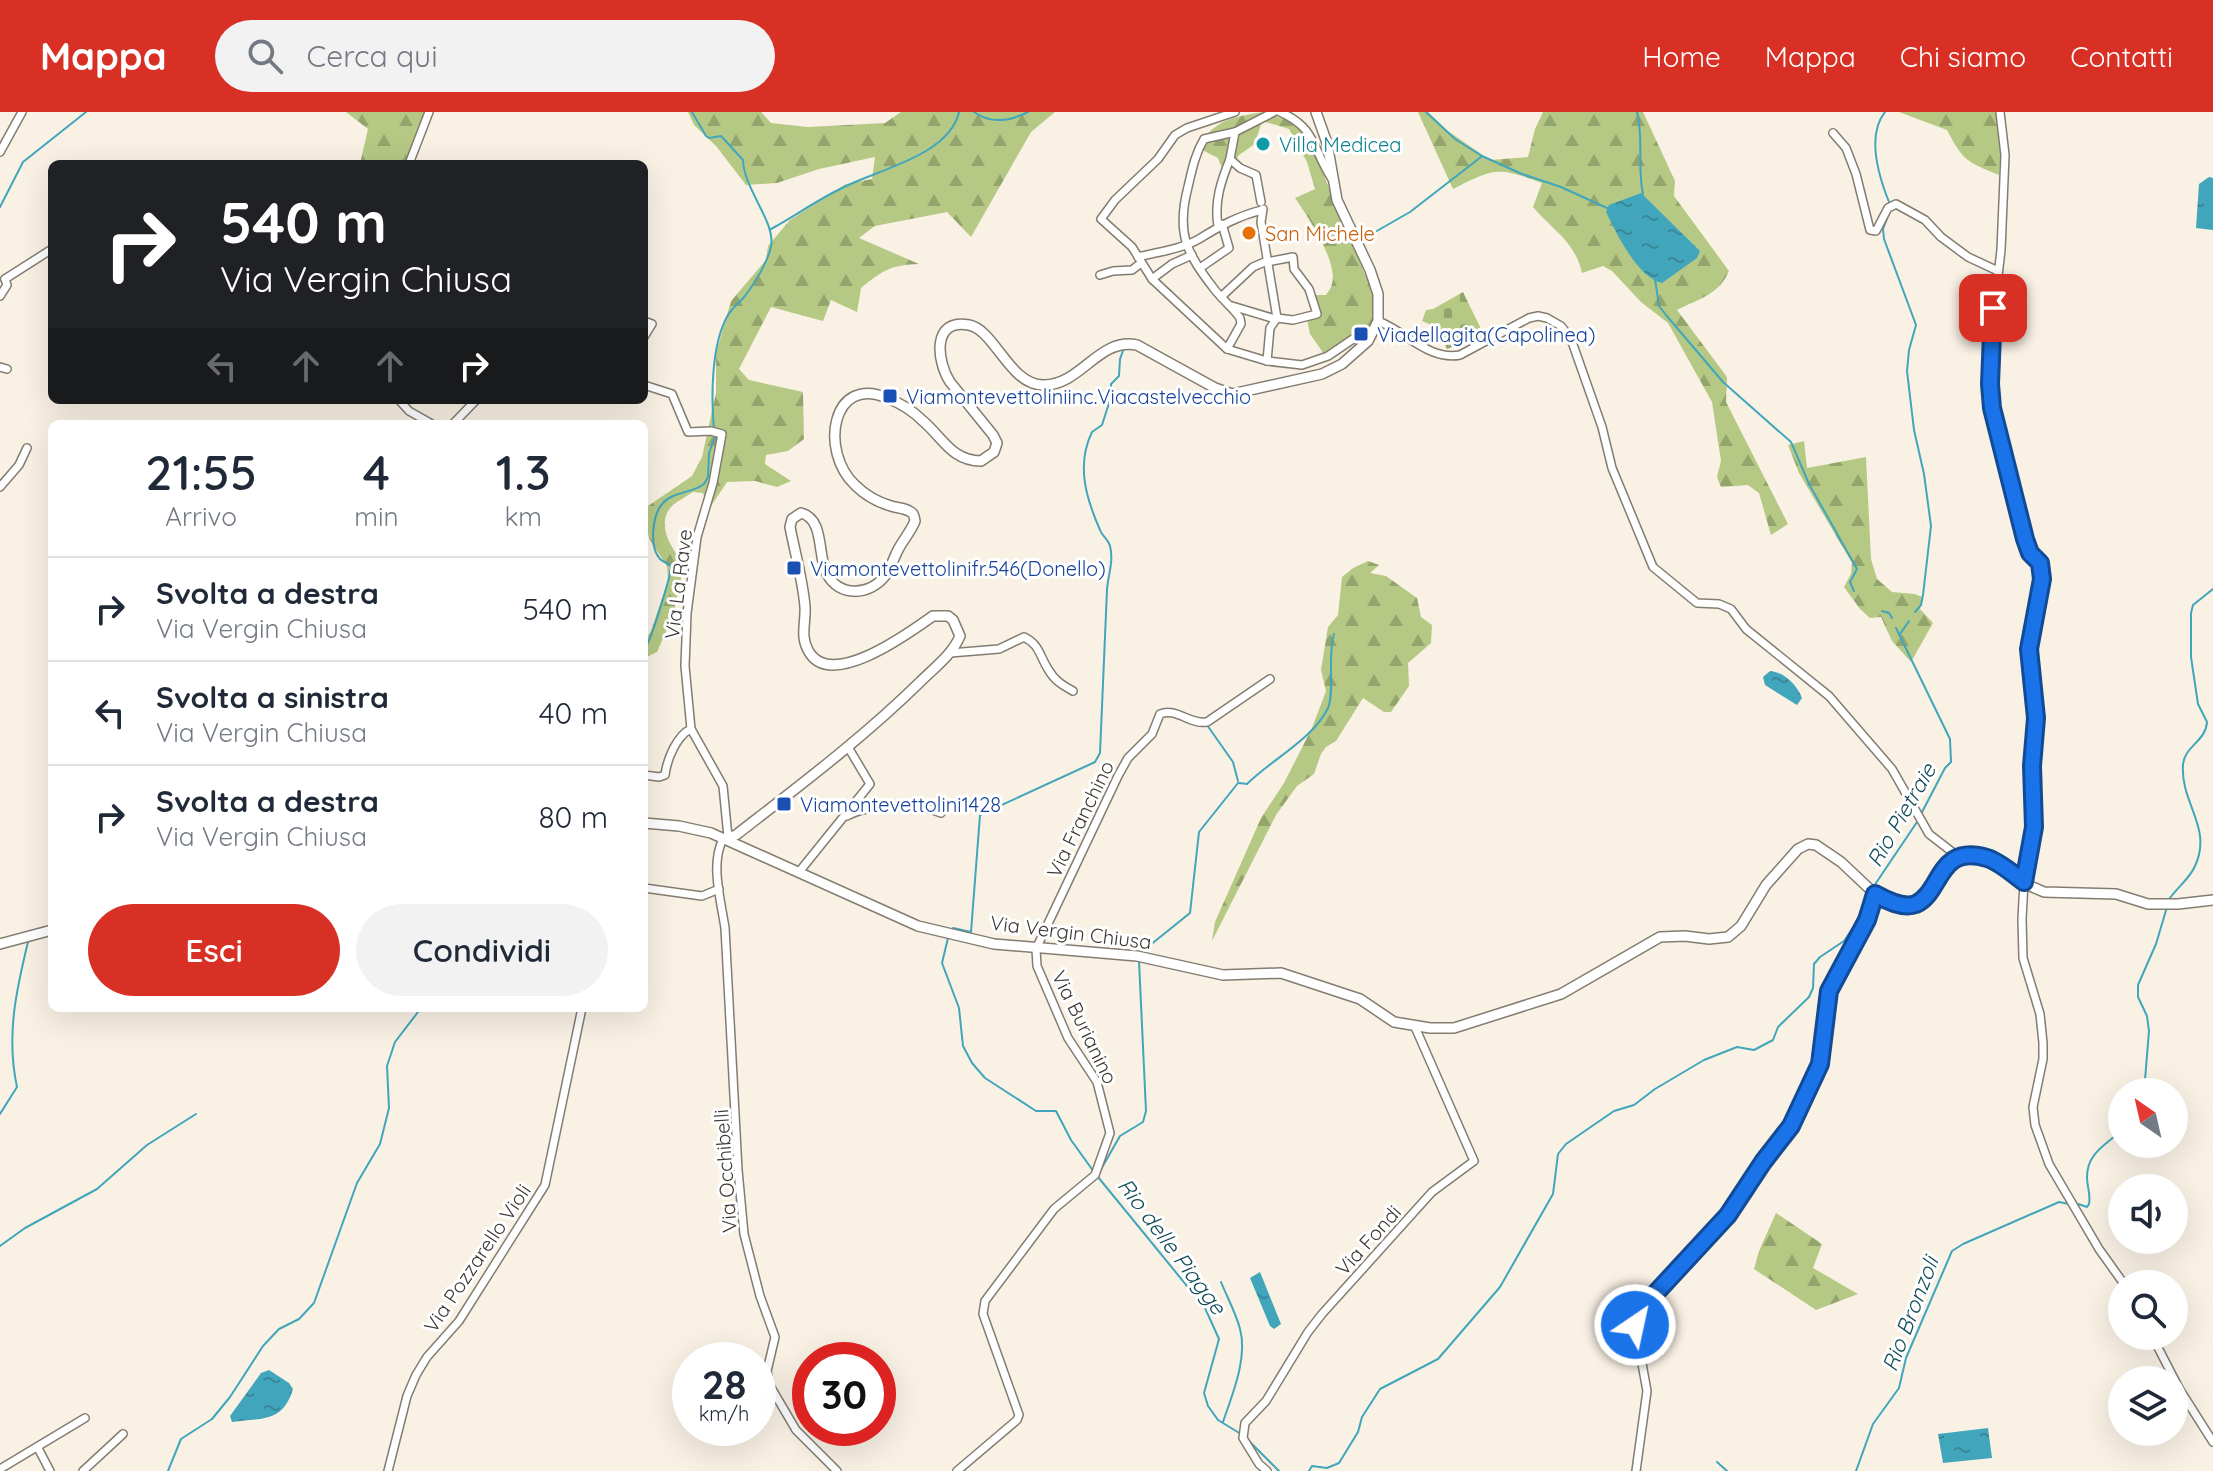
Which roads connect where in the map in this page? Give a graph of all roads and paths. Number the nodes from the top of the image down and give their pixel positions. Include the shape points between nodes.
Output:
1 (22, 112) edge
2 (429, 112) edge
3 (1235, 112) edge
4 (1274, 112) edge
5 (1280, 112) edge
6 (1316, 112) edge
7 (2000, 112) edge
8 (1235, 132) junction
9 (1833, 133) dead end
10 (0, 152) edge
11 (1230, 159) junction
12 (411, 160) edge
13 (1332, 179) junction
14 (1262, 207) junction
15 (1220, 225) junction
16 (1186, 244) junction
17 (48, 251) edge
18 (1192, 255) junction
19 (1139, 260) junction
20 (1266, 260) junction
21 (1200, 268) junction
22 (1998, 271) junction
23 (1100, 275) dead end
24 (3, 278) edge
25 (1152, 279) junction
26 (0, 296) edge
27 (1221, 297) junction
28 (1230, 306) junction
29 (1276, 319) junction
30 (1378, 321) junction
31 (1368, 341) junction
32 (1227, 349) junction
33 (1267, 361) junction
34 (648, 386) edge
35 (403, 404) edge
36 (472, 404) edge
37 (425, 420) edge
38 (457, 420) edge
39 (27, 448) dead end
40 (0, 487) edge
41 (950, 653) junction
42 (1270, 679) dead end
43 (1073, 691) dead end
44 (691, 729) junction
45 (848, 747) junction
46 (648, 776) edge
47 (941, 813) dead end
48 (842, 819) junction
49 (648, 823) edge
50 (725, 838) junction
51 (1960, 858) junction
52 (799, 872) junction
53 (2024, 882) junction
54 (648, 889) edge
55 (719, 889) junction
56 (1875, 894) junction
57 (2213, 900) edge
58 (48, 931) edge
59 (0, 944) edge
60 (1036, 949) junction
61 (581, 1012) edge
62 (1415, 1027) junction
63 (2114, 1270) edge
64 (2159, 1350) edge
65 (85, 1418) dead end
66 (123, 1434) dead end
67 (2213, 1442) edge
68 (38, 1448) junction
69 (0, 1469) edge
70 (50, 1471) edge
71 (83, 1471) edge
72 (388, 1471) edge
73 (837, 1471) edge
74 (957, 1471) edge
75 (1267, 1471) edge
76 (1636, 1471) edge

1 - 10 street
2 - 12 street
3 - 19 street via 1175,135 1101,219
4 - 8 street
5 - 13 street via 1307,128
6 - 13 street
7 - 22 street via 2005,155
8 - 11 street
8 - 16 street via 1204,139 1198,149 1182,208
9 - 22 street via 1856,174 1870,230 1876,231 1888,208 1896,204 1925,220 1968,257
11 - 14 street via 1256,175
11 - 15 street via 1218,192
13 - 30 street via 1378,294
14 - 15 street
14 - 20 street
15 - 16 street
15 - 21 street via 1229,248
16 - 18 street
16 - 19 street
17 - 24 street
18 - 21 street
18 - 25 street
19 - 23 street via 1132,270
19 - 25 street
20 - 27 street
20 - 29 street
20 - 29 street via 1293,257 1317,314
21 - 27 street
22 - 53 street via 1992,408 2025,539 2040,563 2042,579 2029,649 2036,718 2034,827
24 - 26 street via 7,285
25 - 32 street
27 - 28 street
28 - 29 street
28 - 32 street via 1241,324
29 - 33 street
30 - 31 street
30 - 51 street via 1449,357 1529,318 1547,318 1561,326 1571,339 1612,468 1653,567 1697,603 1731,609 1746,629 1829,696 1892,769 1929,834
31 - 33 street via 1353,339 1302,365
31 - 41 street via 1322,374 1232,394 1127,343 1064,380 1043,386 1023,377 981,331 959,325 941,337 939,355 944,374 997,443 981,461 951,452 925,422 893,400 876,394 853,399 835,424 833,440 842,469 869,497 908,510 915,521 886,575 857,592 845,590 827,575 811,518 801,513 792,519 808,652 826,665 851,662 941,615 953,620 960,636
32 - 33 street
34 - 44 street, Via La Rave via 672,394 688,432 719,432 687,613
35 - 37 street
36 - 38 street
39 - 40 street
41 - 43 street via 999,649 1024,637 1039,647 1058,683
41 - 45 street
42 - 60 street, Via Franchino via 1209,721 1200,723 1169,711 1160,714 1152,734 1118,776
44 - 46 street via 669,757 665,775
44 - 50 street, Via La Rave via 723,786
45 - 48 street via 870,784
45 - 50 street via 736,835
47 - 48 street via 930,808 872,808
48 - 52 street
49 - 50 street, Via Vergin Chiusa
50 - 52 street, Via Vergin Chiusa
50 - 55 street, Via Occhibelli via 718,855
51 - 53 street via 1989,858
51 - 56 street, Via Vergin Chiusa via 1940,872 1914,905
52 - 60 street, Via Vergin Chiusa via 918,926
53 - 57 street via 2044,892 2116,894 2148,904
53 - 63 street via 2023,958 2043,1043 2035,1125 2049,1164
54 - 55 street via 702,896
55 - 73 street, Via Occhibelli via 742,1218 775,1337 769,1384 796,1430
56 - 62 street, Via Vergin Chiusa via 1841,862 1808,844 1766,885 1741,926 1728,937 1660,937 1548,999 1454,1028
56 - 76 street via 1829,991 1820,1064 1791,1126 1728,1215 1637,1314 1647,1391
58 - 59 street
60 - 62 street, Via Vergin Chiusa via 1137,956 1223,975 1281,973 1351,995 1384,1018
60 - 74 street, Via Burianino via 1037,966 1068,1038 1097,1082 1110,1133 1095,1175 1054,1209 985,1301 983,1314 1019,1415
61 - 72 street, Via Pozzarello Violi via 545,1185 470,1304 416,1375
62 - 75 street, Via Fondi via 1474,1161 1432,1192 1322,1314 1266,1401 1245,1423 1243,1438
64 - 67 street
65 - 68 street
66 - 71 street
68 - 69 street
68 - 70 street

